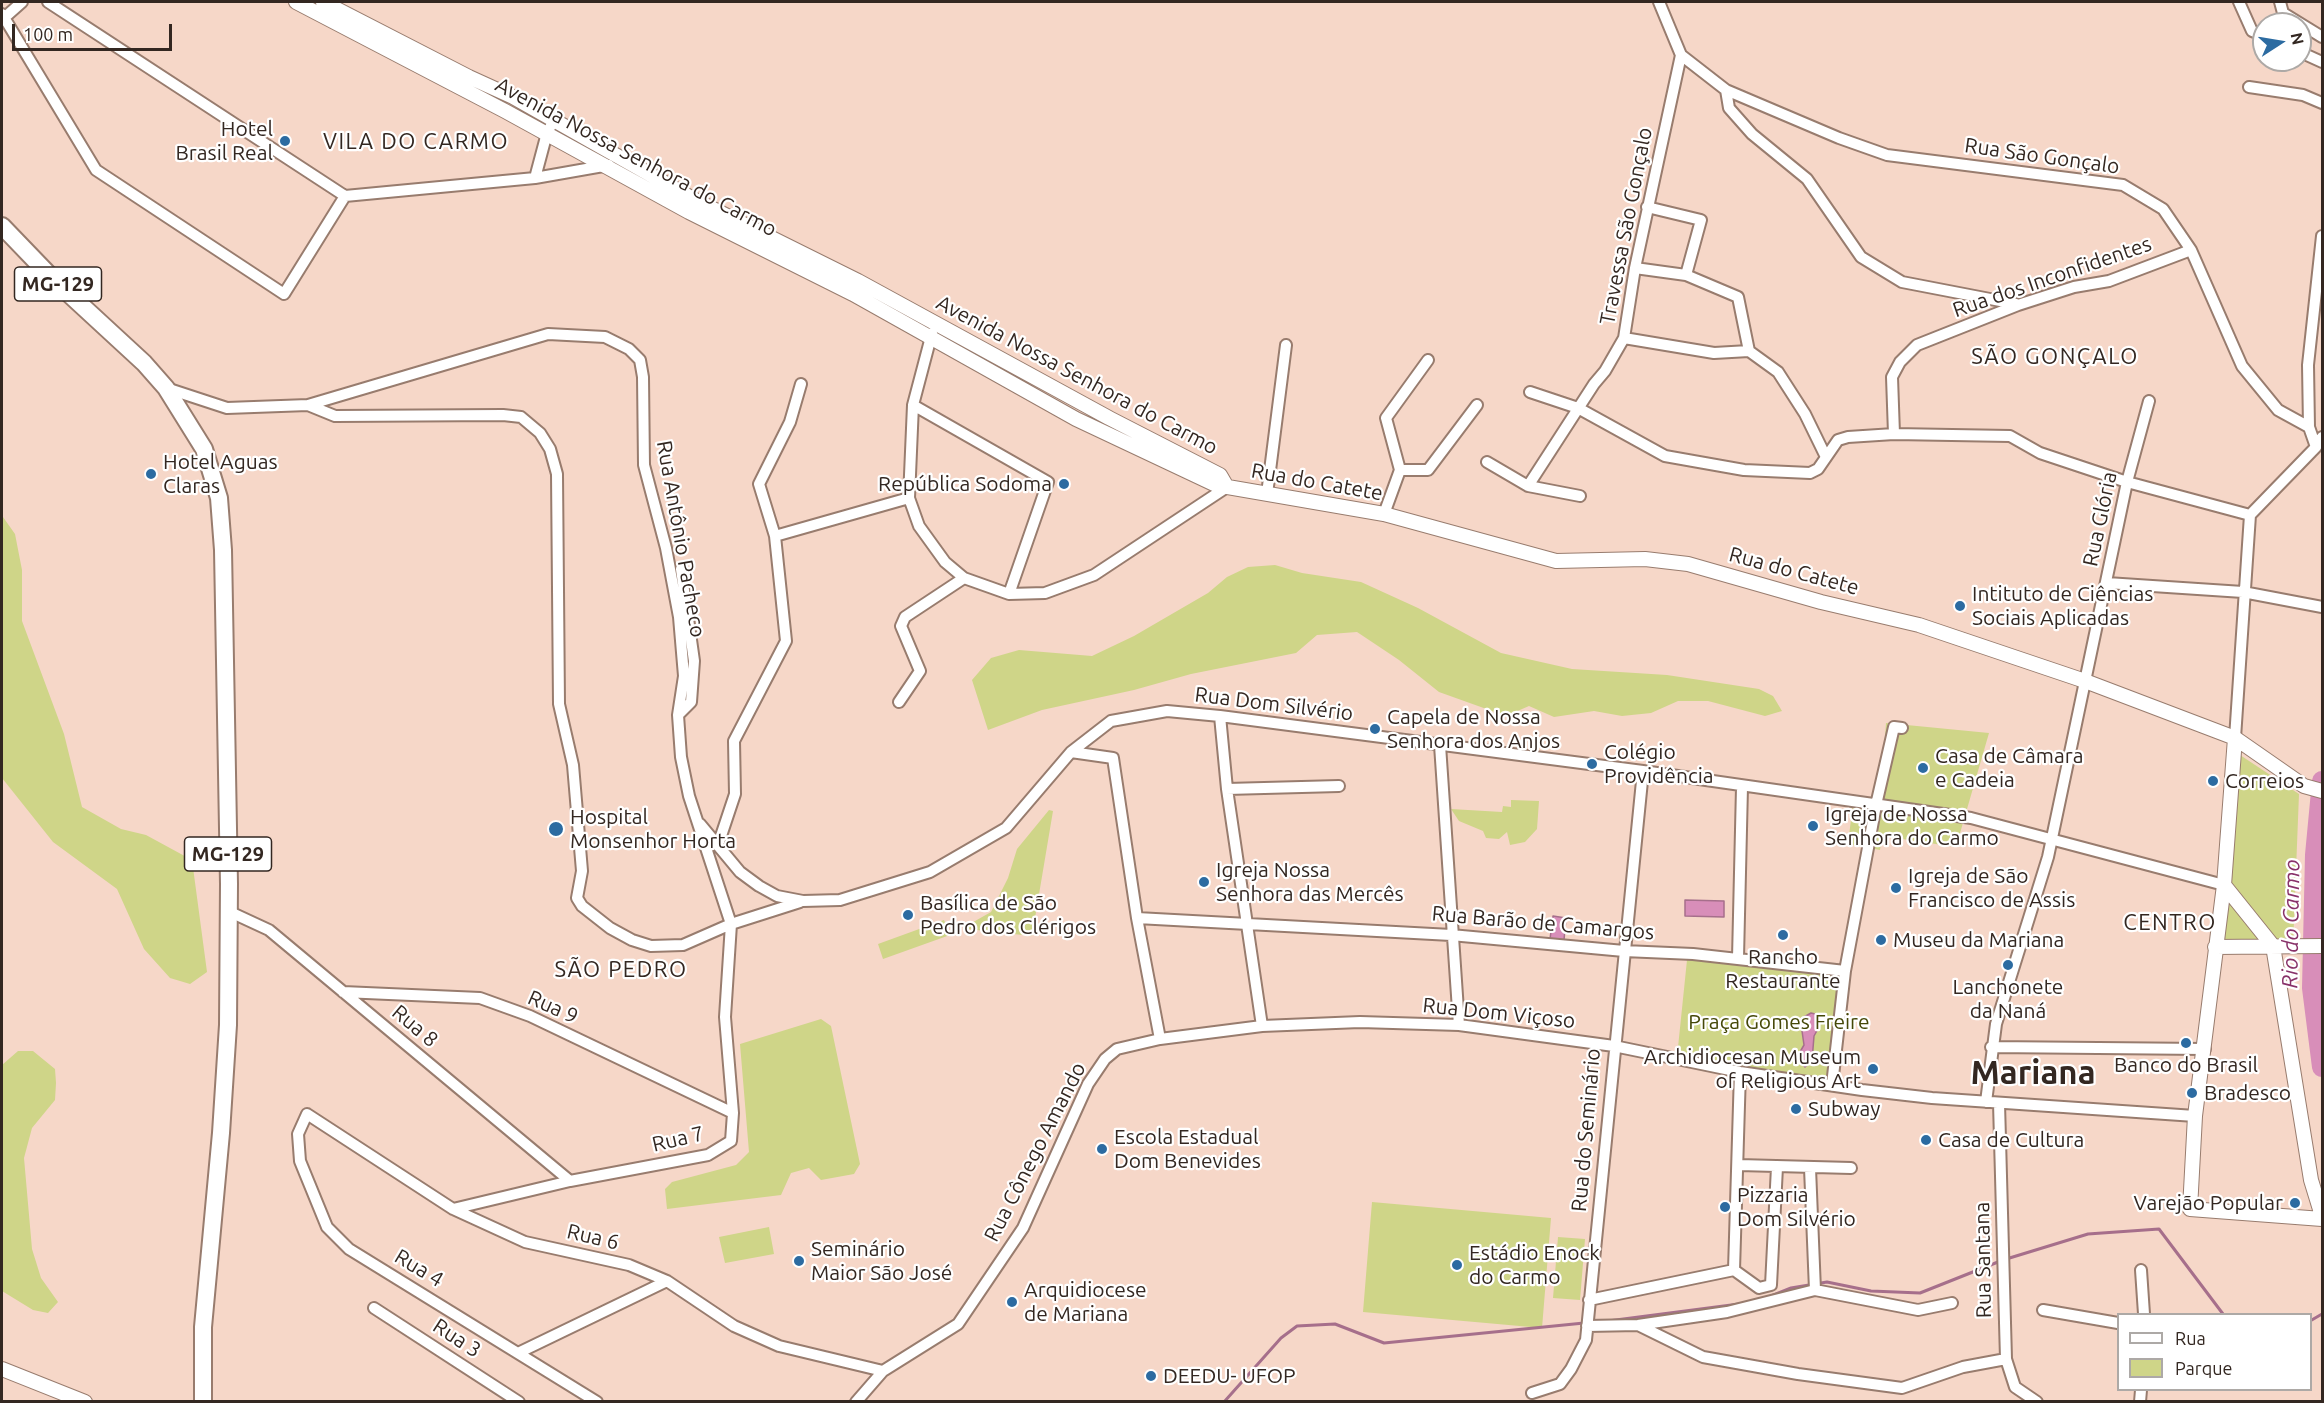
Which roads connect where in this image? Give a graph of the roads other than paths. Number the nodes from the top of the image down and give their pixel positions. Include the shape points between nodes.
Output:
1 (22, 2) edge
2 (48, 2) edge
3 (296, 2) edge
4 (323, 2) edge
5 (1659, 2) edge
6 (2239, 2) edge
7 (2280, 2) edge
8 (3, 16) edge
9 (344, 20) junction
10 (2252, 31) edge
11 (2322, 37) edge
12 (1681, 55) junction
13 (466, 83) junction
14 (2249, 87) dead end
15 (1726, 90) junction
16 (2322, 104) edge
17 (554, 120) junction
18 (547, 134) junction
19 (616, 154) junction
20 (608, 167) junction
21 (535, 178) junction
22 (345, 195) junction
23 (1647, 207) junction
24 (2, 226) edge
25 (744, 231) junction
26 (2322, 236) edge
27 (2190, 250) junction
28 (1635, 268) junction
29 (1686, 275) junction
30 (855, 287) junction
31 (2018, 305) junction
32 (935, 324) junction
33 (930, 338) junction
34 (1624, 338) junction
35 (1286, 345) dead end
36 (1749, 351) junction
37 (1428, 360) dead end
38 (801, 384) dead end
39 (166, 388) junction
40 (1530, 392) dead end
41 (2149, 401) dead end
42 (1083, 404) junction
43 (308, 405) junction
44 (913, 405) junction
45 (1477, 405) dead end
46 (1578, 408) junction
47 (1076, 419) junction
48 (2309, 427) junction
49 (1894, 434) junction
50 (2322, 437) edge
51 (2316, 447) junction
52 (1826, 457) junction
53 (1487, 462) dead end
54 (1400, 470) junction
55 (2127, 482) junction
56 (1528, 486) junction
57 (1227, 487) junction
58 (1267, 494) junction
59 (1580, 496) dead end
60 (909, 498) junction
61 (1384, 514) junction
62 (2250, 515) junction
63 (775, 536) junction
64 (681, 569) dead end
65 (964, 578) junction
66 (2107, 583) junction
67 (2243, 592) junction
68 (1009, 594) junction
69 (2322, 607) edge
70 (2085, 681) junction
71 (899, 702) dead end
72 (678, 715) junction
73 (1220, 716) junction
74 (1902, 728) dead end
75 (2235, 738) junction
76 (1440, 745) junction
77 (1071, 752) junction
78 (1643, 771) junction
79 (1339, 786) dead end
80 (1742, 787) junction
81 (1227, 789) junction
82 (2322, 791) edge
83 (1876, 805) junction
84 (1024, 807) joint
85 (700, 824) junction
86 (2053, 838) junction
87 (718, 845) junction
88 (2224, 885) junction
89 (803, 901) junction
90 (228, 911) junction
91 (1137, 918) junction
92 (1246, 922) junction
93 (731, 924) junction
94 (1451, 935) junction
95 (2273, 946) junction
96 (2322, 946) edge
97 (2215, 947) junction
98 (1624, 951) junction
99 (1738, 958) junction
100 (1845, 971) junction
101 (343, 992) junction
102 (1459, 1025) junction
103 (1262, 1026) junction
104 (1160, 1039) junction
105 (1614, 1046) junction
106 (1991, 1047) junction
107 (2205, 1050) junction
108 (1740, 1072) junction
109 (1832, 1085) junction
110 (1986, 1102) junction
111 (1999, 1103) junction
112 (733, 1113) junction
113 (307, 1114) joint
114 (2195, 1116) junction
115 (1739, 1165) junction
116 (1777, 1167) junction
117 (1810, 1168) junction
118 (1851, 1168) dead end
119 (570, 1181) junction
120 (453, 1209) junction
121 (2322, 1217) edge
122 (1734, 1270) junction
123 (2141, 1270) dead end
124 (668, 1281) junction
125 (1815, 1290) junction
126 (1590, 1300) junction
127 (1952, 1303) dead end
128 (374, 1308) dead end
129 (2043, 1310) dead end
130 (2144, 1313) edge
131 (2117, 1323) edge
132 (1638, 1325) junction
133 (1587, 1326) junction
134 (520, 1352) junction
135 (2006, 1359) junction
136 (2, 1369) edge
137 (883, 1371) junction
138 (1532, 1394) dead end
139 (85, 1401) edge
140 (203, 1401) edge
141 (519, 1401) edge
142 (597, 1401) edge
143 (856, 1401) edge
144 (2037, 1401) edge

1 - 8 street
2 - 22 street
3 - 9 street, Avenida Nossa Senhora do Carmo
4 - 9 street, Avenida Nossa Senhora do Carmo
5 - 12 street
6 - 10 street
7 - 11 street via 2283,13
8 - 22 street via 96,170 284,294
9 - 13 street, Avenida Nossa Senhora do Carmo
12 - 15 street, Rua São Gonçalo
12 - 23 street, Travessa São Gonçalo
13 - 17 street, Avenida Nossa Senhora do Carmo via 513,97
13 - 18 street, Avenida Nossa Senhora do Carmo
14 - 16 street via 2303,96
15 - 27 street, Rua São Gonçalo via 1887,155 2123,184 2163,209
15 - 31 street via 1729,108 1752,134 1807,179 1862,257 1902,282
17 - 18 street
17 - 19 street, Avenida Nossa Senhora do Carmo
18 - 20 street, Avenida Nossa Senhora do Carmo
18 - 21 street
19 - 20 street
19 - 25 street, Avenida Nossa Senhora do Carmo
20 - 21 street
20 - 25 street, Avenida Nossa Senhora do Carmo via 689,212
21 - 22 street
23 - 28 street, Travessa São Gonçalo
23 - 29 street via 1701,220
24 - 39 main road, MG-129
25 - 30 street, Avenida Nossa Senhora do Carmo
26 - 48 street via 2308,365
27 - 31 street, Rua dos Inconfidentes via 2109,281 2074,287
27 - 48 street, Rua São Gonçalo via 2242,366 2278,410
28 - 29 street
28 - 34 street, Travessa São Gonçalo
29 - 36 street via 1738,297
30 - 32 street, Avenida Nossa Senhora do Carmo
30 - 33 street, Avenida Nossa Senhora do Carmo
31 - 49 street, Rua dos Inconfidentes via 1917,345 1900,362 1892,378
32 - 33 street
32 - 42 street, Avenida Nossa Senhora do Carmo
33 - 44 street
33 - 47 street, Avenida Nossa Senhora do Carmo
34 - 36 street via 1714,352
34 - 46 street, Travessa São Gonçalo
35 - 58 street
36 - 52 street via 1778,372
37 - 54 street via 1386,418
38 - 63 street via 790,422 759,484
39 - 43 street via 227,408
39 - 90 main road, MG-129 via 204,449 219,498 224,550
40 - 46 street
41 - 55 street, Rua Glória
42 - 47 street
42 - 57 street, Avenida Nossa Senhora do Carmo via 1220,475
43 - 72 street, Rua Antônio Pacheco via 548,334 605,337 629,349 640,360 644,465 679,617 684,676
43 - 93 street via 334,416 521,417 540,433 550,449 557,474 559,704 573,765 582,871 577,898 610,928 651,946 682,945
44 - 60 street
44 - 68 street via 1048,482
45 - 54 street via 1428,470
46 - 52 street via 1665,456 1744,470 1810,473
46 - 56 street, Travessa São Gonçalo
47 - 57 street, Avenida Nossa Senhora do Carmo
48 - 51 street
49 - 52 street via 1838,440
49 - 55 street via 2010,436 2040,453
50 - 51 street
51 - 62 street
53 - 56 street
54 - 61 street
55 - 62 street
55 - 66 street, Rua Glória
56 - 59 street
57 - 58 street, Rua do Catete
57 - 68 street via 1094,575 1045,593
58 - 61 street, Rua do Catete
60 - 63 street
60 - 65 street via 919,526 945,561
61 - 70 street, Rua do Catete via 1556,561 1645,560 1688,564 1919,625
62 - 67 street
63 - 87 street via 786,641 734,741 735,794
64 - 72 street, Rua Antônio Pacheco via 694,661 691,702
65 - 68 street
65 - 71 street via 905,617 901,626 920,671
66 - 67 street
66 - 70 street, Rua Glória
67 - 69 street
67 - 75 street
70 - 75 street, Rua do Catete
70 - 86 street, Rua Glória
72 - 85 street, Rua Antônio Pacheco via 681,757
73 - 76 street, Rua Dom Silvério
73 - 77 street, Rua Dom Silvério via 1167,711 1111,721
73 - 81 street
74 - 83 street via 1894,727
75 - 82 street, Rua do Catete via 2304,786
75 - 88 street
76 - 78 street, Rua Dom Silvério
76 - 94 street
77 - 84 street, Rua Dom Silvério
77 - 91 street via 1113,758
78 - 80 street, Rua Dom Silvério
78 - 98 street, Rua do Seminário
79 - 81 street
80 - 83 street, Rua Dom Silvério
80 - 99 street
81 - 92 street
83 - 86 street, Rua Dom Silvério via 1971,818
83 - 100 street
84 - 89 street, Rua Antônio Pacheco via 1006,828 930,872 840,900
85 - 87 street, Rua Antônio Pacheco
85 - 93 street, Rua Antônio Pacheco
86 - 88 street, Rua Dom Silvério
86 - 106 street, Rua Glória
87 - 89 street, Rua Antônio Pacheco via 740,872 759,886 777,896
88 - 95 street
88 - 97 street
89 - 93 street
90 - 101 street, Rua 8 via 269,930
90 - 140 main road, MG-129 via 228,1025 203,1327
91 - 92 street, Rua Barão de Camargos
91 - 104 street
92 - 94 street, Rua Barão de Camargos
92 - 103 street
93 - 112 street, Rua 7 via 725,1017
94 - 98 street, Rua Barão de Camargos
94 - 102 street
95 - 96 street
95 - 97 street
95 - 121 street via 2311,1180
97 - 107 street
98 - 99 street, Rua Barão de Camargos
98 - 105 street, Rua do Seminário
99 - 100 street
100 - 109 street
101 - 112 street, Rua 9 via 480,998 530,1016
101 - 119 street, Rua 8
102 - 103 street, Rua Dom Viçoso via 1359,1022
102 - 105 street, Rua Dom Viçoso
103 - 104 street, Rua Dom Viçoso
104 - 137 street, Rua Cônego Amando via 1117,1049 1105,1059 1088,1084 1023,1228 958,1324
105 - 108 street, Rua Dom Viçoso
105 - 126 street, Rua do Seminário
106 - 107 street
106 - 110 street, Rua Glória
107 - 114 street
108 - 109 street, Rua Dom Viçoso
108 - 115 street
109 - 110 street, Rua Dom Viçoso
110 - 111 street, Rua Dom Viçoso
111 - 114 street, Rua Dom Viçoso
111 - 135 street, Rua Santana
112 - 119 street, Rua 7 via 731,1141 708,1155
113 - 120 street, Rua 6
113 - 134 street, Rua 4 via 298,1134 299,1154 327,1227 349,1249
114 - 121 street via 2190,1209
115 - 116 street
115 - 122 street
116 - 117 street
116 - 122 street via 1771,1285 1759,1288
117 - 118 street
117 - 125 street
119 - 120 street, Rua 7
120 - 124 street, Rua 6 via 525,1242 629,1265
122 - 126 street
123 - 130 street
124 - 134 street
124 - 137 street, Rua 6 via 734,1326 779,1346
125 - 127 street via 1918,1310
125 - 132 street via 1727,1312
126 - 133 street, Rua do Seminário
128 - 141 street, Rua 3
129 - 131 street
132 - 133 street
132 - 135 street via 1703,1357 1902,1388 1963,1367
133 - 138 street, Rua do Seminário via 1586,1340 1560,1384
134 - 142 street, Rua 4
135 - 144 street, Rua Santana via 2015,1387
136 - 139 street
137 - 143 street, Rua Cônego Amando

